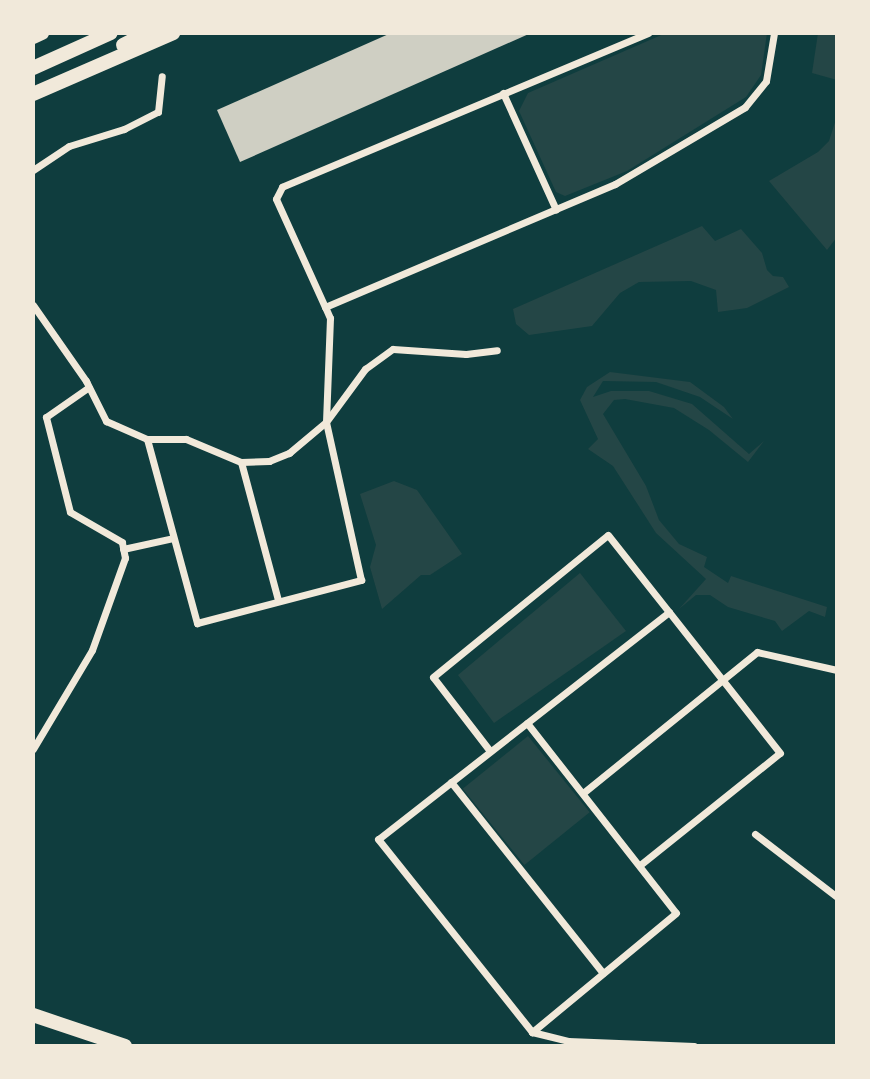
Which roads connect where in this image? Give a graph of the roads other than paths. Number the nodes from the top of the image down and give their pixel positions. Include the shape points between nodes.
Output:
1 (42, 33) edge
2 (111, 33) edge
3 (147, 33) edge
4 (173, 33) edge
5 (648, 33) edge
6 (774, 33) edge
7 (33, 37) edge
8 (33, 68) edge
9 (162, 76) dead end
10 (33, 92) edge
11 (503, 93) junction
12 (33, 170) edge
13 (556, 210) junction
14 (33, 305) edge
15 (326, 307) junction
16 (497, 350) dead end
17 (89, 387) junction
18 (326, 422) junction
19 (147, 439) junction
20 (241, 462) junction
21 (173, 538) junction
22 (123, 548) junction
23 (278, 600) junction
24 (669, 612) junction
25 (837, 670) edge
26 (722, 679) junction
27 (527, 723) junction
28 (33, 749) edge
29 (490, 751) junction
30 (451, 782) junction
31 (583, 793) junction
32 (720, 801) junction
33 (727, 809) dead end
34 (755, 834) dead end
35 (640, 865) junction
36 (837, 897) edge
37 (603, 973) junction
38 (33, 1015) edge
39 (532, 1032) junction
40 (125, 1046) edge
41 (694, 1046) edge

1 - 7 main road
2 - 8 main road
3 - 10 main road
4 - 10 main road
5 - 11 street
6 - 13 street via 766,81 745,107 615,184
9 - 12 street via 158,112 124,130 69,146
11 - 13 street
11 - 15 street via 282,187 276,199
13 - 15 street
14 - 17 street
15 - 18 street via 330,318
16 - 18 street via 466,354 393,349 365,369
17 - 19 street via 106,421
17 - 22 street via 46,417 70,512 122,542
18 - 20 street via 289,453 269,461
18 - 23 street via 362,580
19 - 20 street via 186,439
19 - 21 street
20 - 23 street
21 - 22 street
21 - 23 street via 197,623
22 - 28 street via 117,587 92,650
24 - 26 street
24 - 27 street
24 - 29 street via 608,535 433,677
25 - 26 street via 757,652
26 - 31 street
26 - 32 street via 780,753
27 - 29 street
27 - 31 street
29 - 30 street
30 - 37 street
30 - 39 street via 378,839
31 - 35 street
32 - 33 street
32 - 35 street
34 - 36 street
35 - 37 street via 676,913
37 - 39 street
38 - 40 main road
39 - 41 street via 568,1041

